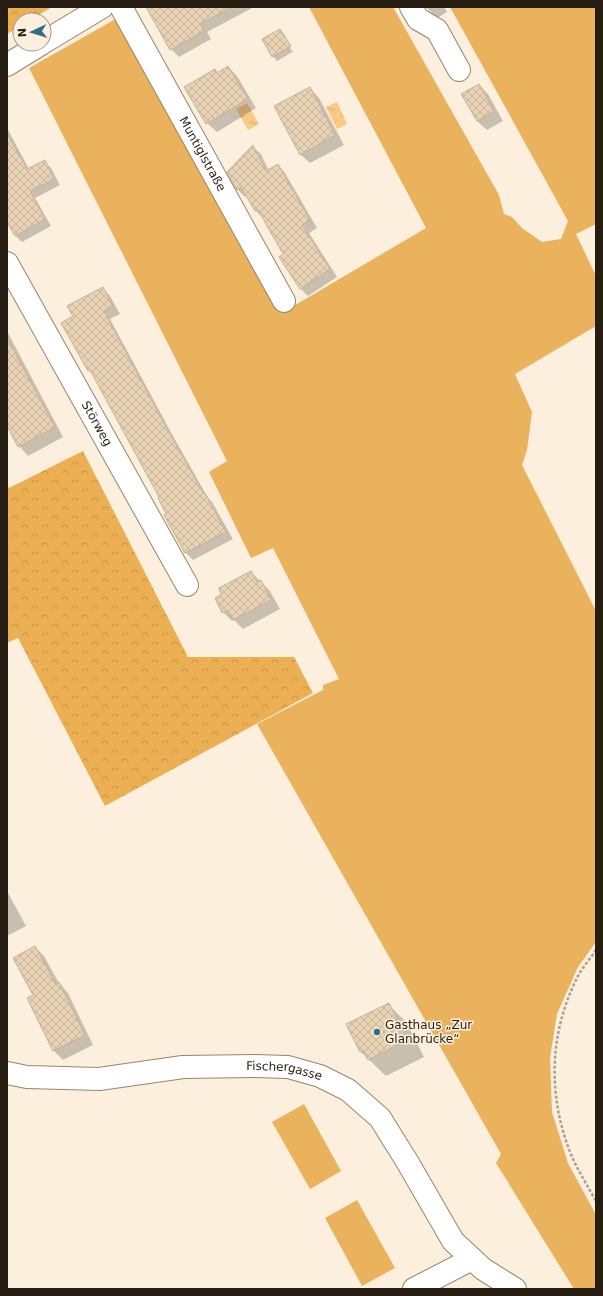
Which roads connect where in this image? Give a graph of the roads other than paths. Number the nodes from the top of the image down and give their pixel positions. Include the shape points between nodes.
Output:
1 (102, 7) edge
2 (121, 7) edge
3 (411, 7) edge
4 (52, 37) edge
5 (28, 52) edge
6 (7, 65) edge
7 (459, 70) dead end
8 (7, 263) edge
9 (284, 301) dead end
10 (187, 585) dead end
11 (7, 1073) edge
12 (472, 1259) junction
13 (414, 1289) edge
14 (515, 1289) edge

1 - 4 street
2 - 9 street, Muntiglstraße
3 - 7 street via 418,19 436,30
5 - 6 street
8 - 10 street, Störweg
11 - 12 street, Fischergasse via 27,1077 99,1079 183,1067 254,1066 288,1067 320,1076 348,1090 380,1118 453,1241
12 - 13 street
12 - 14 street, Fischergasse

